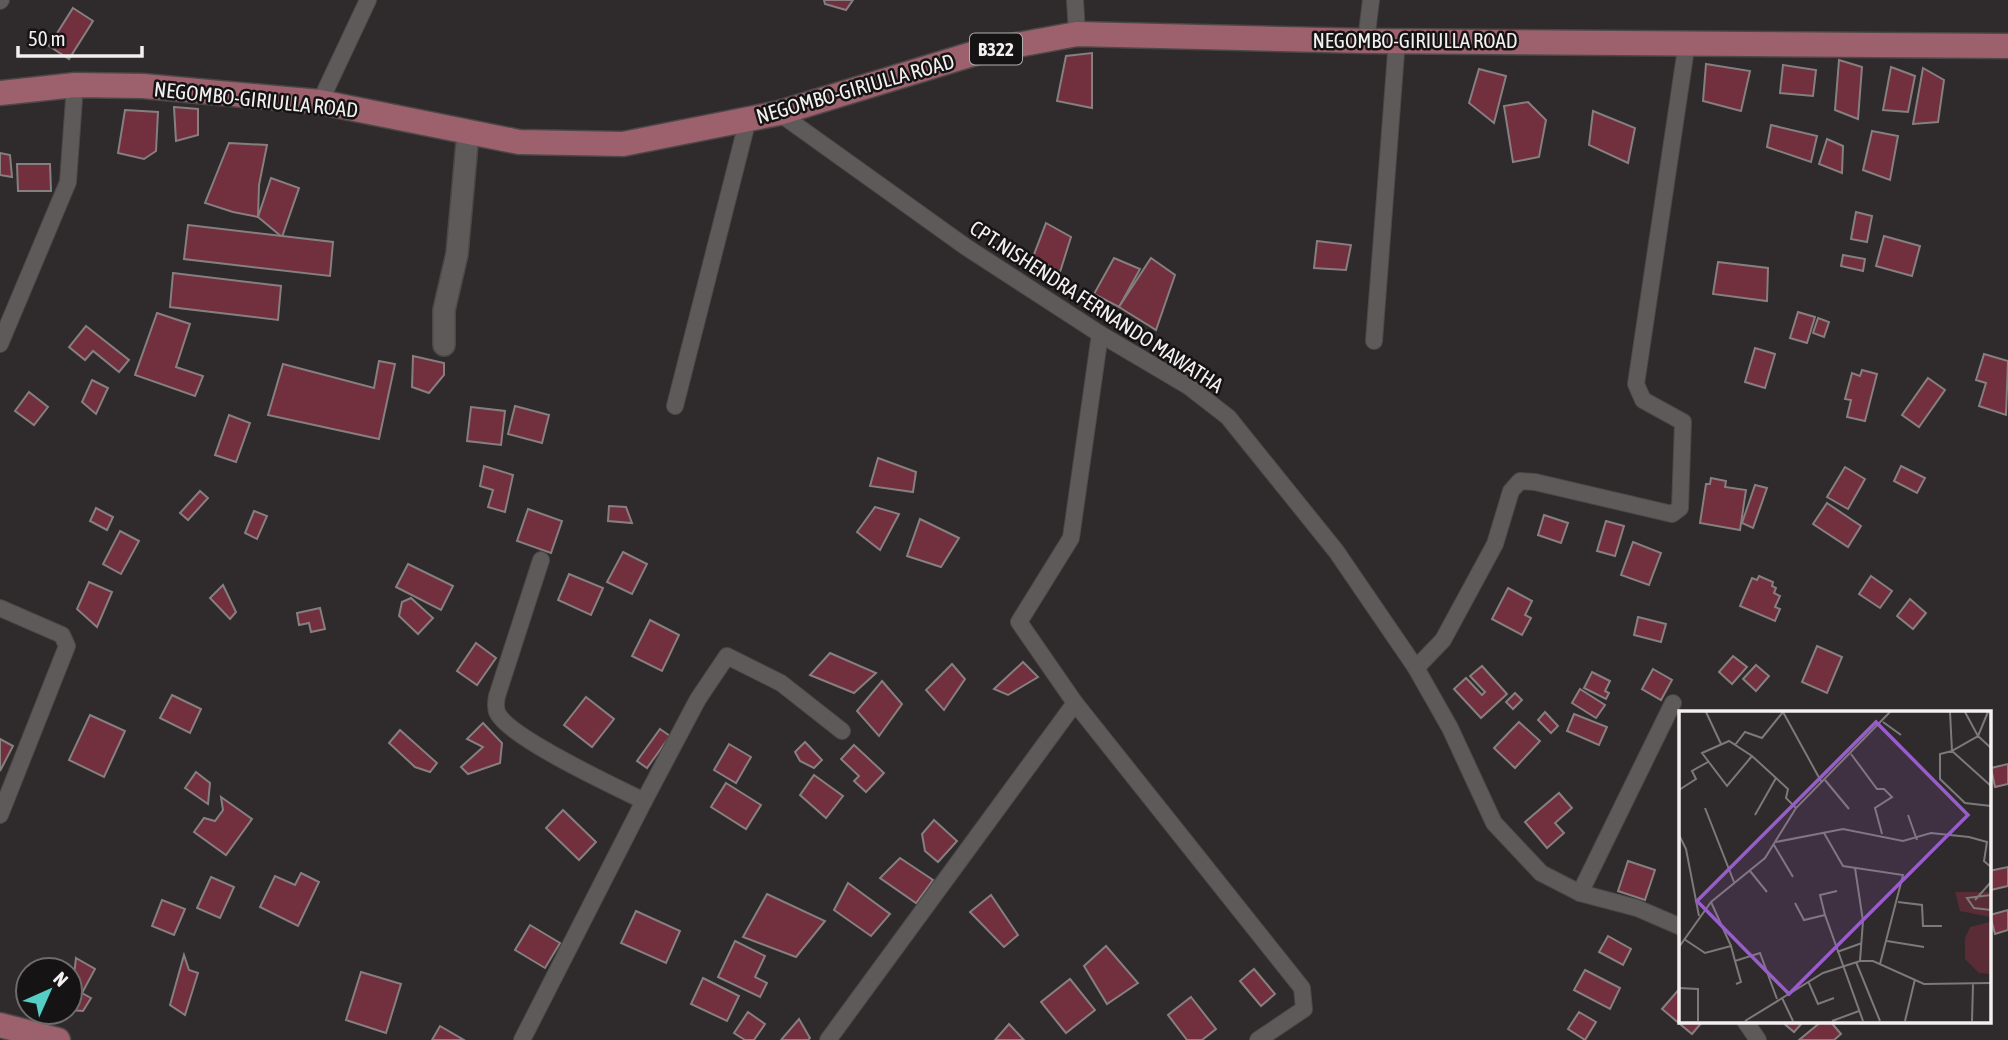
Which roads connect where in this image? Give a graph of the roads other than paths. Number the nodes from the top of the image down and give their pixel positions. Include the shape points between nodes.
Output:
1 (368, 0) edge
2 (1075, 0) edge
3 (1371, 0) edge
4 (1077, 34) junction
5 (1397, 40) junction
6 (1366, 41) junction
7 (1687, 43) junction
8 (2008, 46) edge
9 (75, 85) junction
10 (0, 93) edge
11 (320, 102) junction
12 (779, 113) junction
13 (748, 119) junction
14 (468, 132) junction
15 (1100, 334) junction
16 (1374, 341) dead end
17 (0, 344) edge
18 (444, 345) dead end
19 (675, 406) dead end
20 (541, 560) dead end
21 (0, 608) edge
22 (1416, 668) junction
23 (1076, 703) junction
24 (1673, 703) dead end
25 (842, 731) dead end
26 (644, 801) junction
27 (0, 815) edge
28 (1580, 893) junction
29 (1679, 926) edge
30 (1746, 1023) edge
31 (0, 1025) edge
32 (58, 1040) edge
33 (522, 1040) edge
34 (828, 1040) edge
35 (1258, 1040) edge
36 (1758, 1040) edge

1 - 11 street
2 - 4 street
3 - 6 street
4 - 6 main road, NEGOMBO-GIRIULLA ROAD / B322
4 - 12 main road, NEGOMBO-GIRIULLA ROAD / B322 via 979,52
5 - 6 main road, NEGOMBO-GIRIULLA ROAD / B322
5 - 7 main road, NEGOMBO-GIRIULLA ROAD / B322
5 - 16 street
7 - 8 main road, NEGOMBO-GIRIULLA ROAD / B322
7 - 22 street via 1636,384 1643,400 1683,422 1680,508 1672,514 1520,481 1511,491 1495,544 1443,640
9 - 10 main road, NEGOMBO-GIRIULLA ROAD / B322
9 - 11 main road, NEGOMBO-GIRIULLA ROAD / B322 via 143,86
9 - 17 street via 68,182
11 - 14 main road, NEGOMBO-GIRIULLA ROAD / B322
12 - 13 main road, NEGOMBO-GIRIULLA ROAD / B322
12 - 15 street, CPT.NISHENDRA FERNANDO MAWATHA via 967,247
13 - 14 main road, NEGOMBO-GIRIULLA ROAD / B322 via 623,144 519,142
13 - 19 street
14 - 18 street via 457,254 444,310
15 - 22 street, CPT.NISHENDRA FERNANDO MAWATHA via 1188,386 1228,417 1336,551
15 - 23 street via 1071,538 1019,622
20 - 26 street via 496,696 497,712 508,726 572,765
21 - 27 street via 62,635 68,646
22 - 28 street, CPT.NISHENDRA FERNANDO MAWATHA via 1494,823 1541,873
23 - 34 street
23 - 35 street via 1302,988 1304,1009
24 - 28 street
25 - 26 street via 781,683 727,656 698,699
26 - 33 street
28 - 29 street, CPT.NISHENDRA FERNANDO MAWATHA via 1637,908
30 - 36 street
31 - 32 main road

